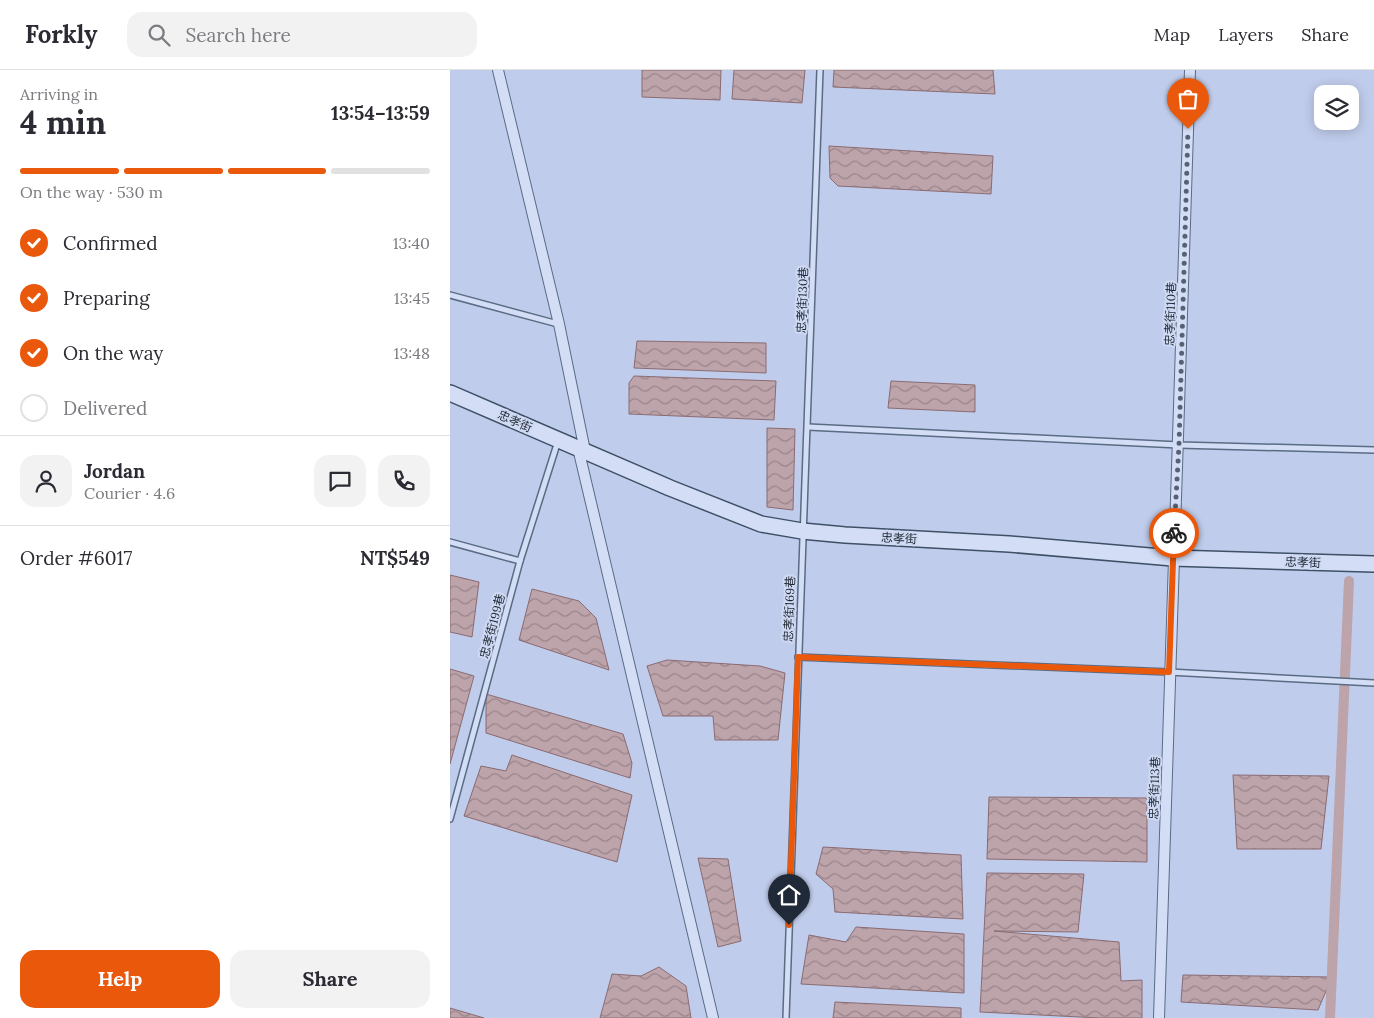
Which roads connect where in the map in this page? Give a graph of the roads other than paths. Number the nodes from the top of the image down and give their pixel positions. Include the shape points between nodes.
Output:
1 (498, 70) edge
2 (820, 70) edge
3 (1190, 70) edge
4 (450, 295) edge
5 (559, 324) junction
6 (450, 393) edge
7 (808, 427) junction
8 (558, 440) junction
9 (1179, 445) junction
10 (582, 450) junction
11 (1374, 450) edge
12 (802, 531) junction
13 (450, 542) edge
14 (1173, 558) junction
15 (520, 561) junction
16 (1374, 564) edge
17 (798, 657) junction
18 (1169, 672) junction
19 (1374, 683) edge
20 (450, 819) edge
21 (713, 1018) edge
22 (786, 1018) edge
23 (1159, 1018) edge

1 - 5 street
2 - 7 lane, 忠孝街130巷
3 - 9 street, 忠孝街110巷
4 - 5 lane
5 - 10 street
6 - 8 street, 忠孝街
7 - 9 lane
7 - 12 lane, 忠孝街130巷
8 - 10 street, 忠孝街
8 - 15 lane, 忠孝街199巷
9 - 11 lane
9 - 14 street, 忠孝街110巷
10 - 12 street, 忠孝街 via 749,520
10 - 21 street
12 - 14 street, 忠孝街
12 - 17 lane, 忠孝街169巷
13 - 15 lane
14 - 16 street, 忠孝街
14 - 18 street, 忠孝街113巷
15 - 20 lane, 忠孝街199巷
17 - 18 lane
17 - 22 lane, 忠孝街169巷
18 - 19 lane
18 - 23 street, 忠孝街113巷

